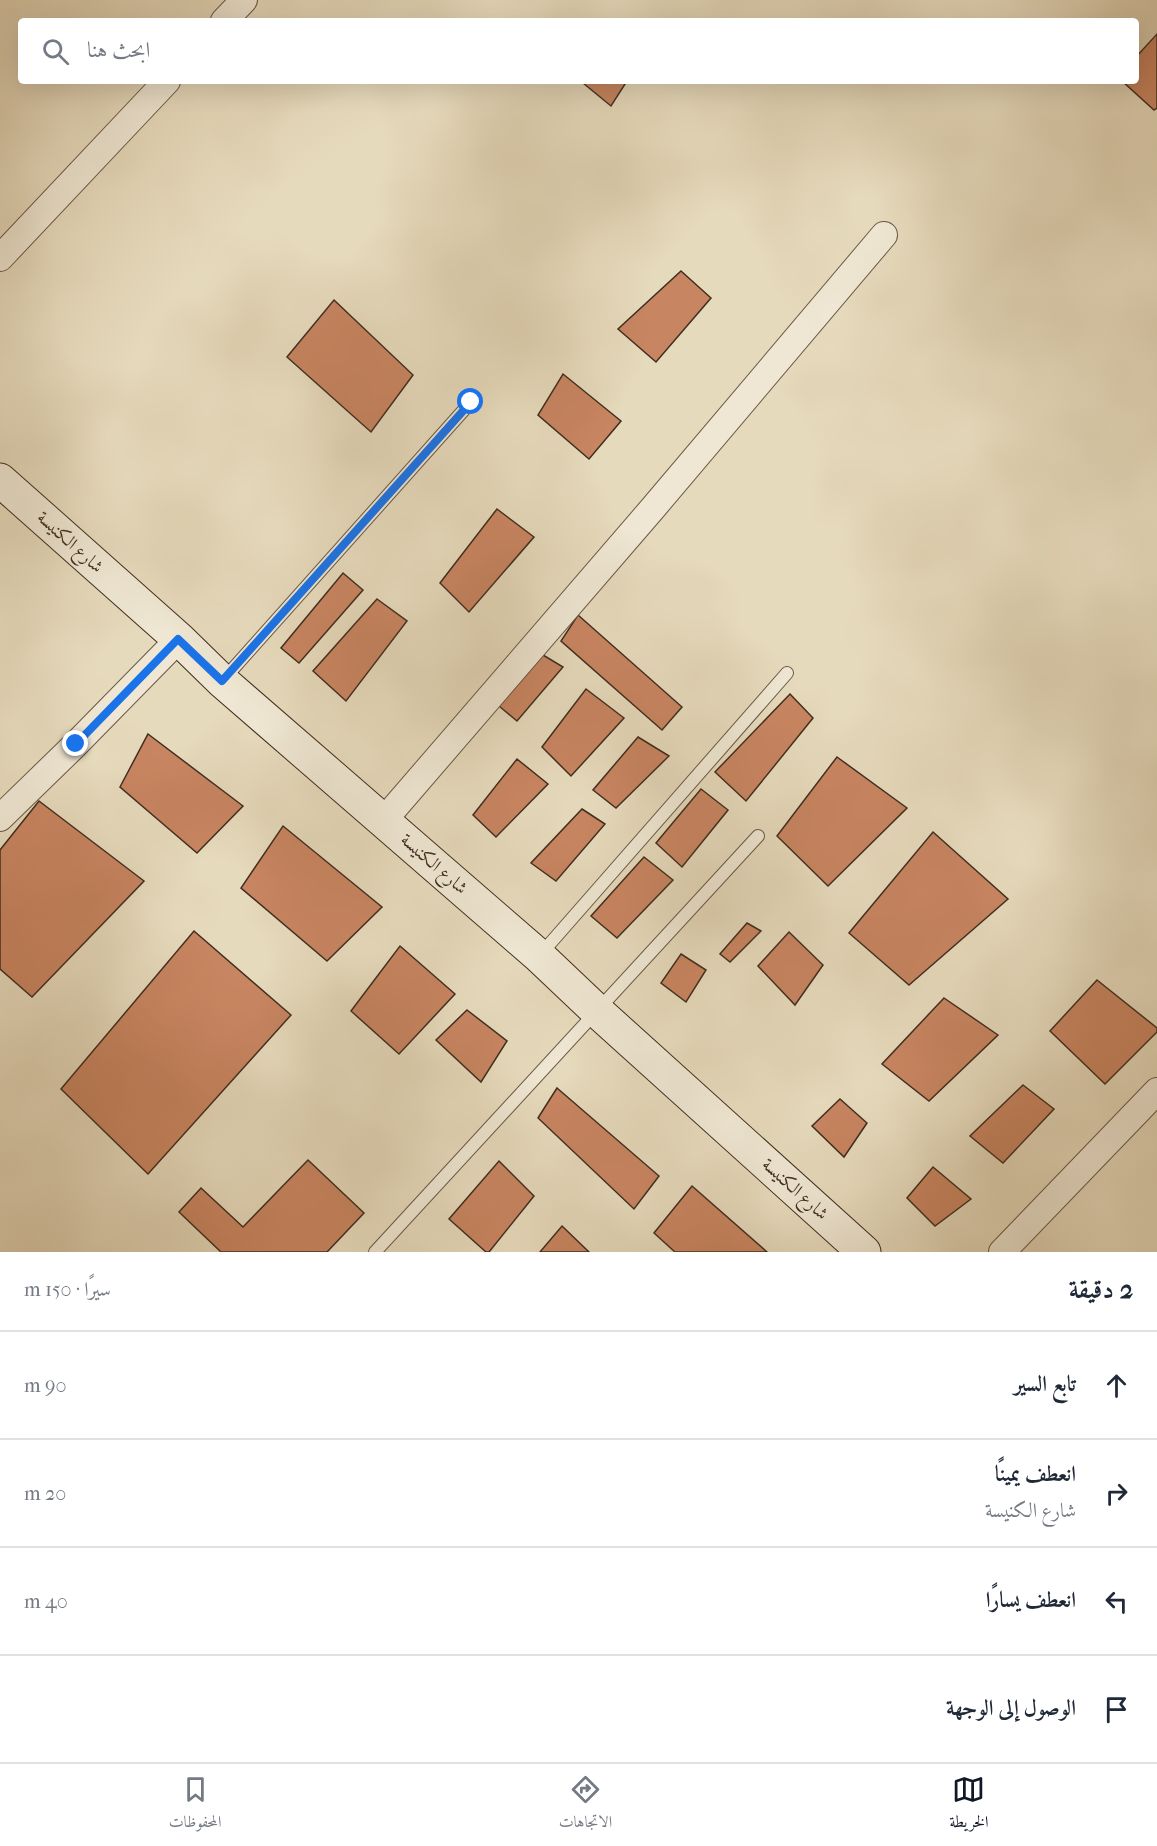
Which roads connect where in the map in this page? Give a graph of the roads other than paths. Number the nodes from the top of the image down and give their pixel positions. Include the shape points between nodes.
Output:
1 (244, 0) edge
2 (227, 18) edge
3 (164, 84) edge
4 (884, 235) dead end
5 (0, 258) edge
6 (471, 402) dead end
7 (0, 480) edge
8 (178, 639) junction
9 (787, 673) dead end
10 (222, 681) junction
11 (0, 818) edge
12 (384, 820) junction
13 (758, 836) dead end
14 (539, 956) junction
15 (597, 1011) junction
16 (1157, 1091) edge
17 (858, 1250) edge
18 (375, 1252) edge
19 (1002, 1252) edge

1 - 2 street
3 - 5 street
4 - 12 street
6 - 10 lane
7 - 8 main road, شارع الكنيسة
8 - 10 main road, شارع الكنيسة
8 - 11 street
9 - 14 lane
10 - 12 main road, شارع الكنيسة
12 - 14 main road, شارع الكنيسة
13 - 15 lane
14 - 15 main road, شارع الكنيسة
15 - 17 main road, شارع الكنيسة
15 - 18 lane
16 - 19 street

